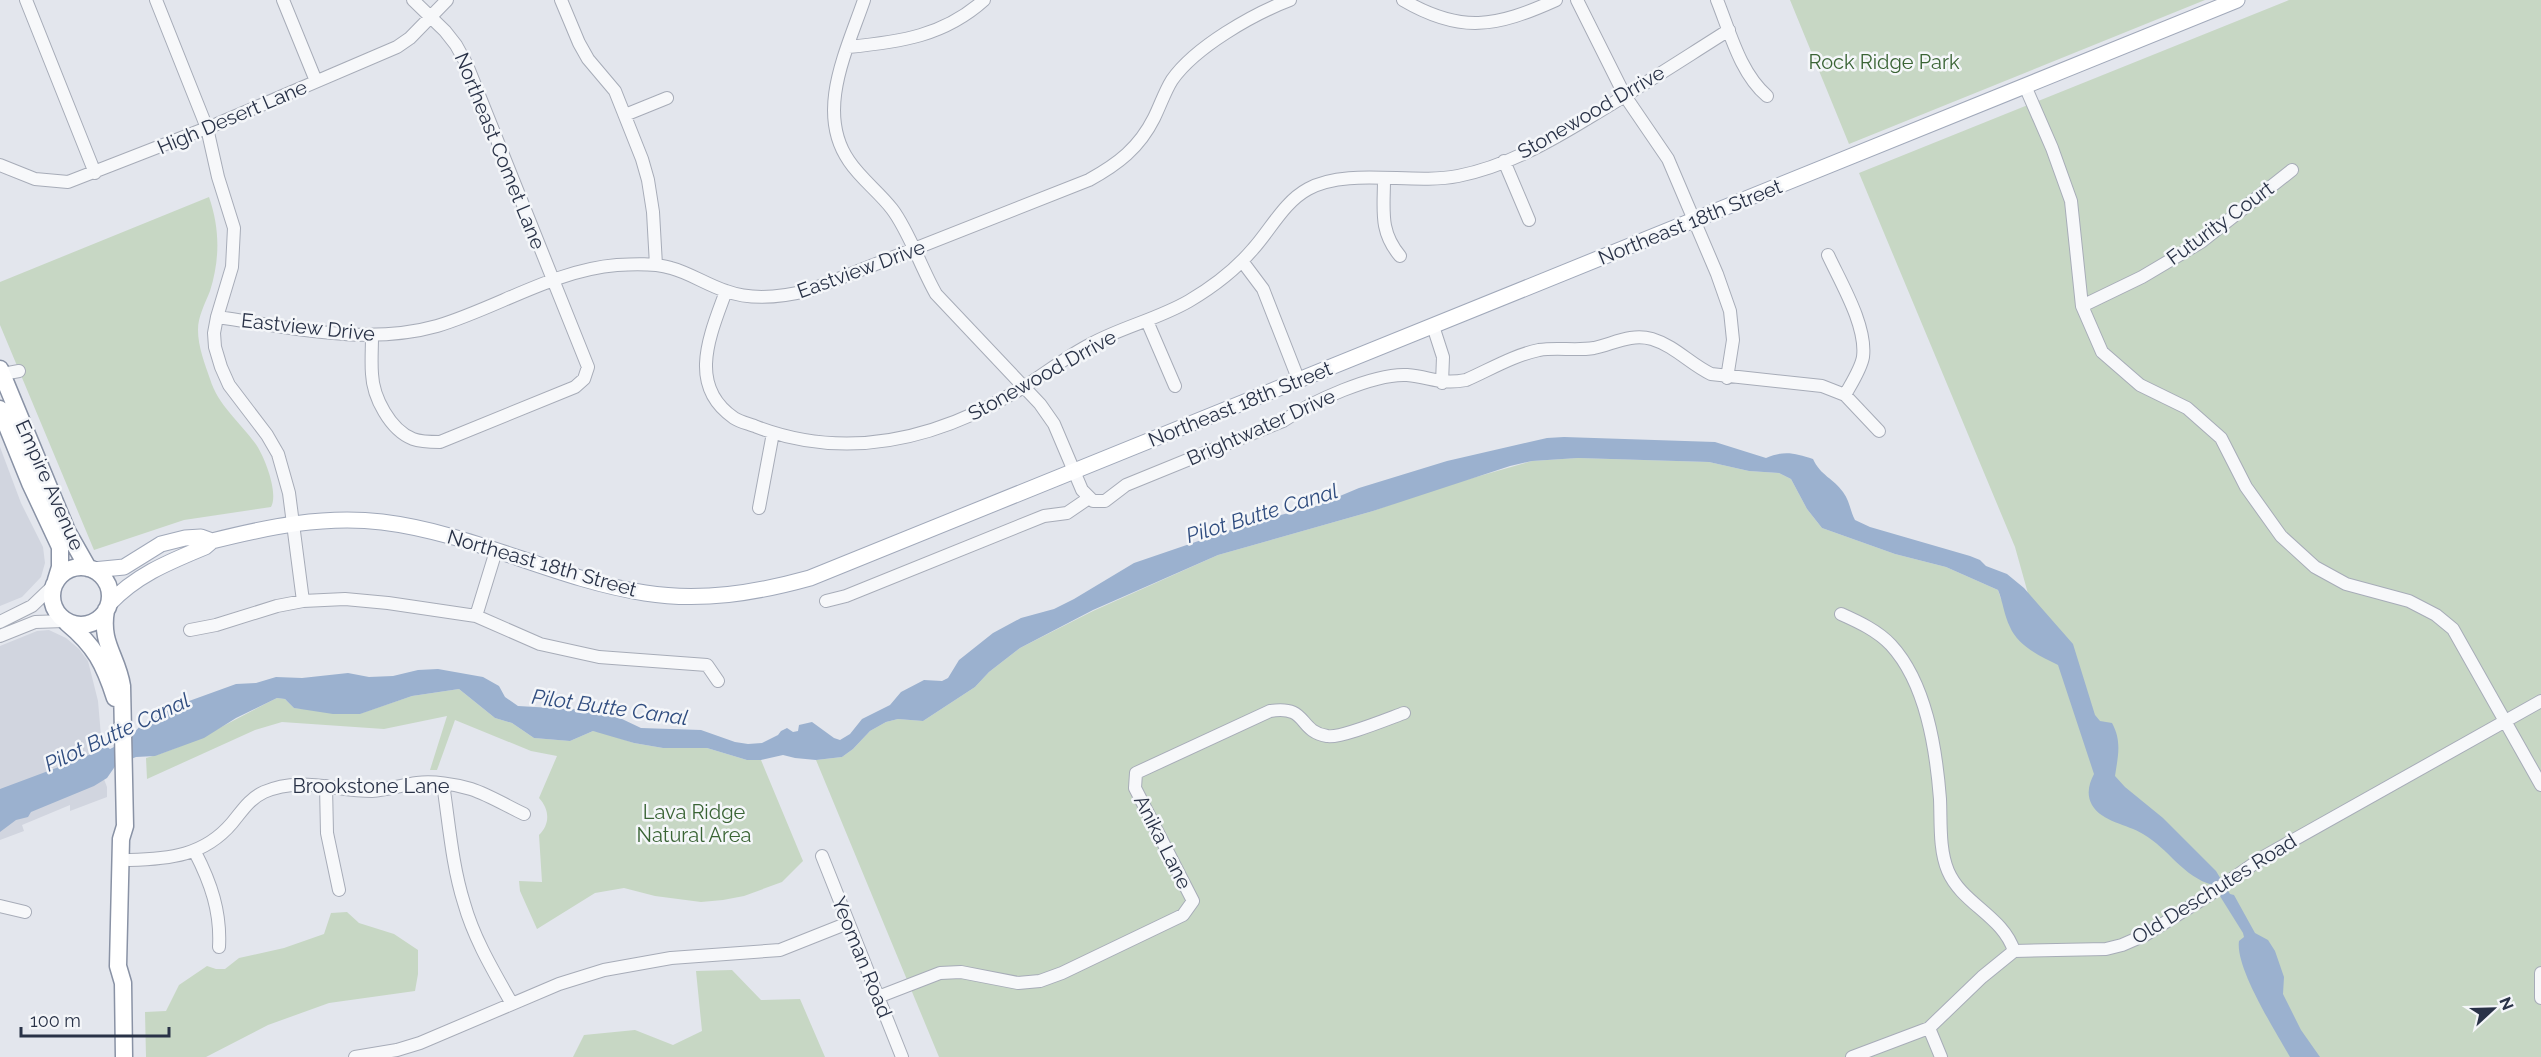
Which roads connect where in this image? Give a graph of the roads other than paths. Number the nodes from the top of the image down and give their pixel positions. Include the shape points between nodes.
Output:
1 (26, 0) edge
2 (156, 0) edge
3 (283, 0) edge
4 (413, 0) edge
5 (447, 0) edge
6 (561, 0) edge
7 (864, 0) edge
8 (984, 0) edge
9 (1290, 0) edge
10 (1403, 0) edge
11 (1556, 0) edge
12 (1577, 0) edge
13 (1717, 0) edge
14 (2237, 0) edge
15 (430, 18) junction
16 (1729, 30) junction
17 (848, 47) junction
18 (316, 81) junction
19 (2025, 86) junction
20 (1625, 96) junction
21 (1767, 96) dead end
22 (667, 98) dead end
23 (625, 115) junction
24 (207, 128) junction
25 (1504, 161) junction
26 (0, 165) edge
27 (2292, 170) dead end
28 (95, 173) junction
29 (1384, 179) junction
30 (1529, 220) dead end
31 (1694, 220) junction
32 (913, 250) junction
33 (1828, 255) dead end
34 (1400, 256) dead end
35 (1242, 261) junction
36 (656, 265) junction
37 (554, 281) junction
38 (726, 291) junction
39 (2082, 306) junction
40 (217, 317) junction
41 (1148, 321) junction
42 (1433, 326) junction
43 (372, 336) junction
44 (5, 372) edge
45 (1726, 378) junction
46 (1299, 381) junction
47 (1442, 383) junction
48 (1175, 386) dead end
49 (1023, 388) junction
50 (1845, 395) junction
51 (0, 409) edge
52 (1879, 431) dead end
53 (773, 433) junction
54 (1075, 471) junction
55 (1089, 498) junction
56 (759, 508) dead end
57 (293, 523) junction
58 (212, 541) junction
59 (496, 550) junction
60 (90, 569) junction
61 (55, 583) junction
62 (303, 601) junction
63 (826, 601) dead end
64 (108, 607) junction
65 (1841, 614) dead end
66 (476, 616) junction
67 (0, 622) edge
68 (66, 622) junction
69 (190, 630) dead end
70 (0, 636) edge
71 (718, 681) dead end
72 (2541, 701) edge
73 (121, 712) junction
74 (1404, 713) dead end
75 (2504, 722) junction
76 (443, 784) junction
77 (2541, 785) edge
78 (326, 786) junction
79 (524, 814) dead end
80 (125, 826) junction
81 (195, 852) junction
82 (822, 856) dead end
83 (129, 860) junction
84 (339, 890) dead end
85 (0, 906) edge
86 (25, 912) dead end
87 (848, 923) junction
88 (219, 947) dead end
89 (2014, 951) junction
90 (2541, 973) edge
91 (123, 983) junction
92 (878, 997) junction
93 (2541, 998) edge
94 (512, 1004) junction
95 (1929, 1028) junction
96 (124, 1057) edge
97 (355, 1057) edge
98 (902, 1057) edge
99 (1852, 1057) edge
100 (1941, 1057) edge

1 - 28 street
2 - 24 street
3 - 18 street
4 - 15 street, Northeast Comet Lane
5 - 15 street, High Desert Lane
6 - 23 street via 579,43 615,91
7 - 17 street
8 - 17 street via 966,16 918,37
9 - 32 street, Eastview Drive via 1247,19 1193,58 1173,80 1142,140 1110,169
10 - 11 street via 1448,21 1474,24 1520,15
12 - 20 street
13 - 16 street
14 - 19 main road, Northeast 18th Street
15 - 18 street, High Desert Lane via 397,47
15 - 37 street, Northeast Comet Lane via 456,45 467,65
16 - 20 street, Stonewood Drrive
16 - 21 street via 1748,75
17 - 32 street via 833,104 839,142 859,175 892,209
18 - 24 street, High Desert Lane
19 - 31 main road, Northeast 18th Street
19 - 39 street via 2071,201
20 - 25 street, Stonewood Drrive via 1556,138
20 - 31 street via 1668,159
22 - 23 street
23 - 36 street via 648,180
24 - 28 street, High Desert Lane
24 - 40 street via 234,228 228,286
25 - 29 street, Stonewood Drrive via 1458,176
25 - 30 street
26 - 28 street, High Desert Lane via 52,183
27 - 39 street, Futurity Court via 2200,242 2142,277
29 - 34 street via 1386,235
29 - 35 street, Stonewood Drrive via 1346,178 1309,188 1291,201
31 - 42 main road, Northeast 18th Street
31 - 45 street via 1730,311 1733,340
32 - 38 street, Eastview Drive via 784,297
32 - 49 street via 936,294
33 - 50 street via 1857,319 1862,341 1863,358
35 - 41 street, Stonewood Drrive via 1191,300
35 - 46 street via 1263,289
36 - 37 street, Eastview Drive via 594,268
36 - 38 street, Eastview Drive via 681,271
37 - 43 street, Eastview Drive via 434,327
37 - 43 street, Northeast Comet Lane via 586,360 584,379 575,387 440,442 413,439 393,424 375,388
38 - 53 street, Stonewood Drrive via 709,339 705,360 708,384 734,418
39 - 75 street via 2102,352 2140,385 2187,408 2221,438 2246,487 2281,536 2315,567 2346,584 2409,601 2453,629
40 - 43 street, Eastview Drive
40 - 57 street via 214,333 220,367 278,454
41 - 48 street
41 - 49 street, Stonewood Drrive via 1092,343
42 - 46 main road, Northeast 18th Street
42 - 47 street via 1443,357
44 - 60 highway, Empire Avenue via 67,531
45 - 47 street, Brightwater Drive via 1697,367 1664,343 1636,337 1580,350 1536,351 1466,380
45 - 50 street, Brightwater Drive via 1822,386
46 - 54 main road, Northeast 18th Street
47 - 55 street, Brightwater Drive via 1409,375 1375,379 1126,485 1105,501
49 - 53 street, Stonewood Drrive via 943,427 884,442 828,443
49 - 54 street via 1054,424
50 - 52 street, Brightwater Drive
51 - 61 highway, Empire Avenue via 60,547
53 - 56 street
54 - 55 street
54 - 59 main road, Northeast 18th Street via 830,570 747,593 644,593
55 - 63 street, Brightwater Drive via 1067,513 1044,516
57 - 58 main road, Northeast 18th Street
57 - 59 main road, Northeast 18th Street via 381,522
57 - 62 street
58 - 60 main road, Northeast 18th Street via 185,538 161,544 124,567
58 - 64 main road, Northeast 18th Street via 125,586
59 - 66 street
60 - 61 highway via 70,569
60 - 64 highway via 108,586
61 - 67 street via 32,606
61 - 68 highway via 51,599
62 - 66 street via 345,599
62 - 69 street
64 - 68 highway via 101,618 86,625
64 - 73 highway via 105,635 120,675
65 - 89 street via 1864,624 1890,644 1910,670 1931,739 1947,868 1956,886 2004,930
66 - 71 street via 540,644 599,657 707,664
68 - 70 street via 35,622
68 - 73 highway via 94,649
72 - 75 street, Old Deschutes Road
73 - 80 highway
74 - 92 street, Anika Lane via 1329,737 1312,731 1296,712 1287,708 1270,711 1136,773 1135,788 1193,901 1183,915 1040,981 1018,982 962,972 940,974
75 - 77 street
75 - 89 street, Old Deschutes Road via 2265,856 2145,935 2122,945 2091,950
76 - 78 street, Brookstone Lane via 419,783 373,791
76 - 79 street, Brookstone Lane via 471,789
76 - 94 street via 464,904
78 - 81 street, Brookstone Lane via 289,785 264,792 242,809 220,835
78 - 84 street via 327,833
80 - 83 highway
80 - 91 highway via 119,876 118,966
81 - 83 street, Brookstone Lane via 156,860
81 - 88 street via 213,891 220,925
82 - 87 street, Yeoman Road
83 - 91 highway via 128,969
85 - 86 street
87 - 92 street, Yeoman Road
87 - 94 street via 780,950 671,958 604,970
89 - 95 street
90 - 93 street
91 - 96 highway
92 - 98 street, Yeoman Road
94 - 97 street via 420,1043
95 - 99 street
95 - 100 street

